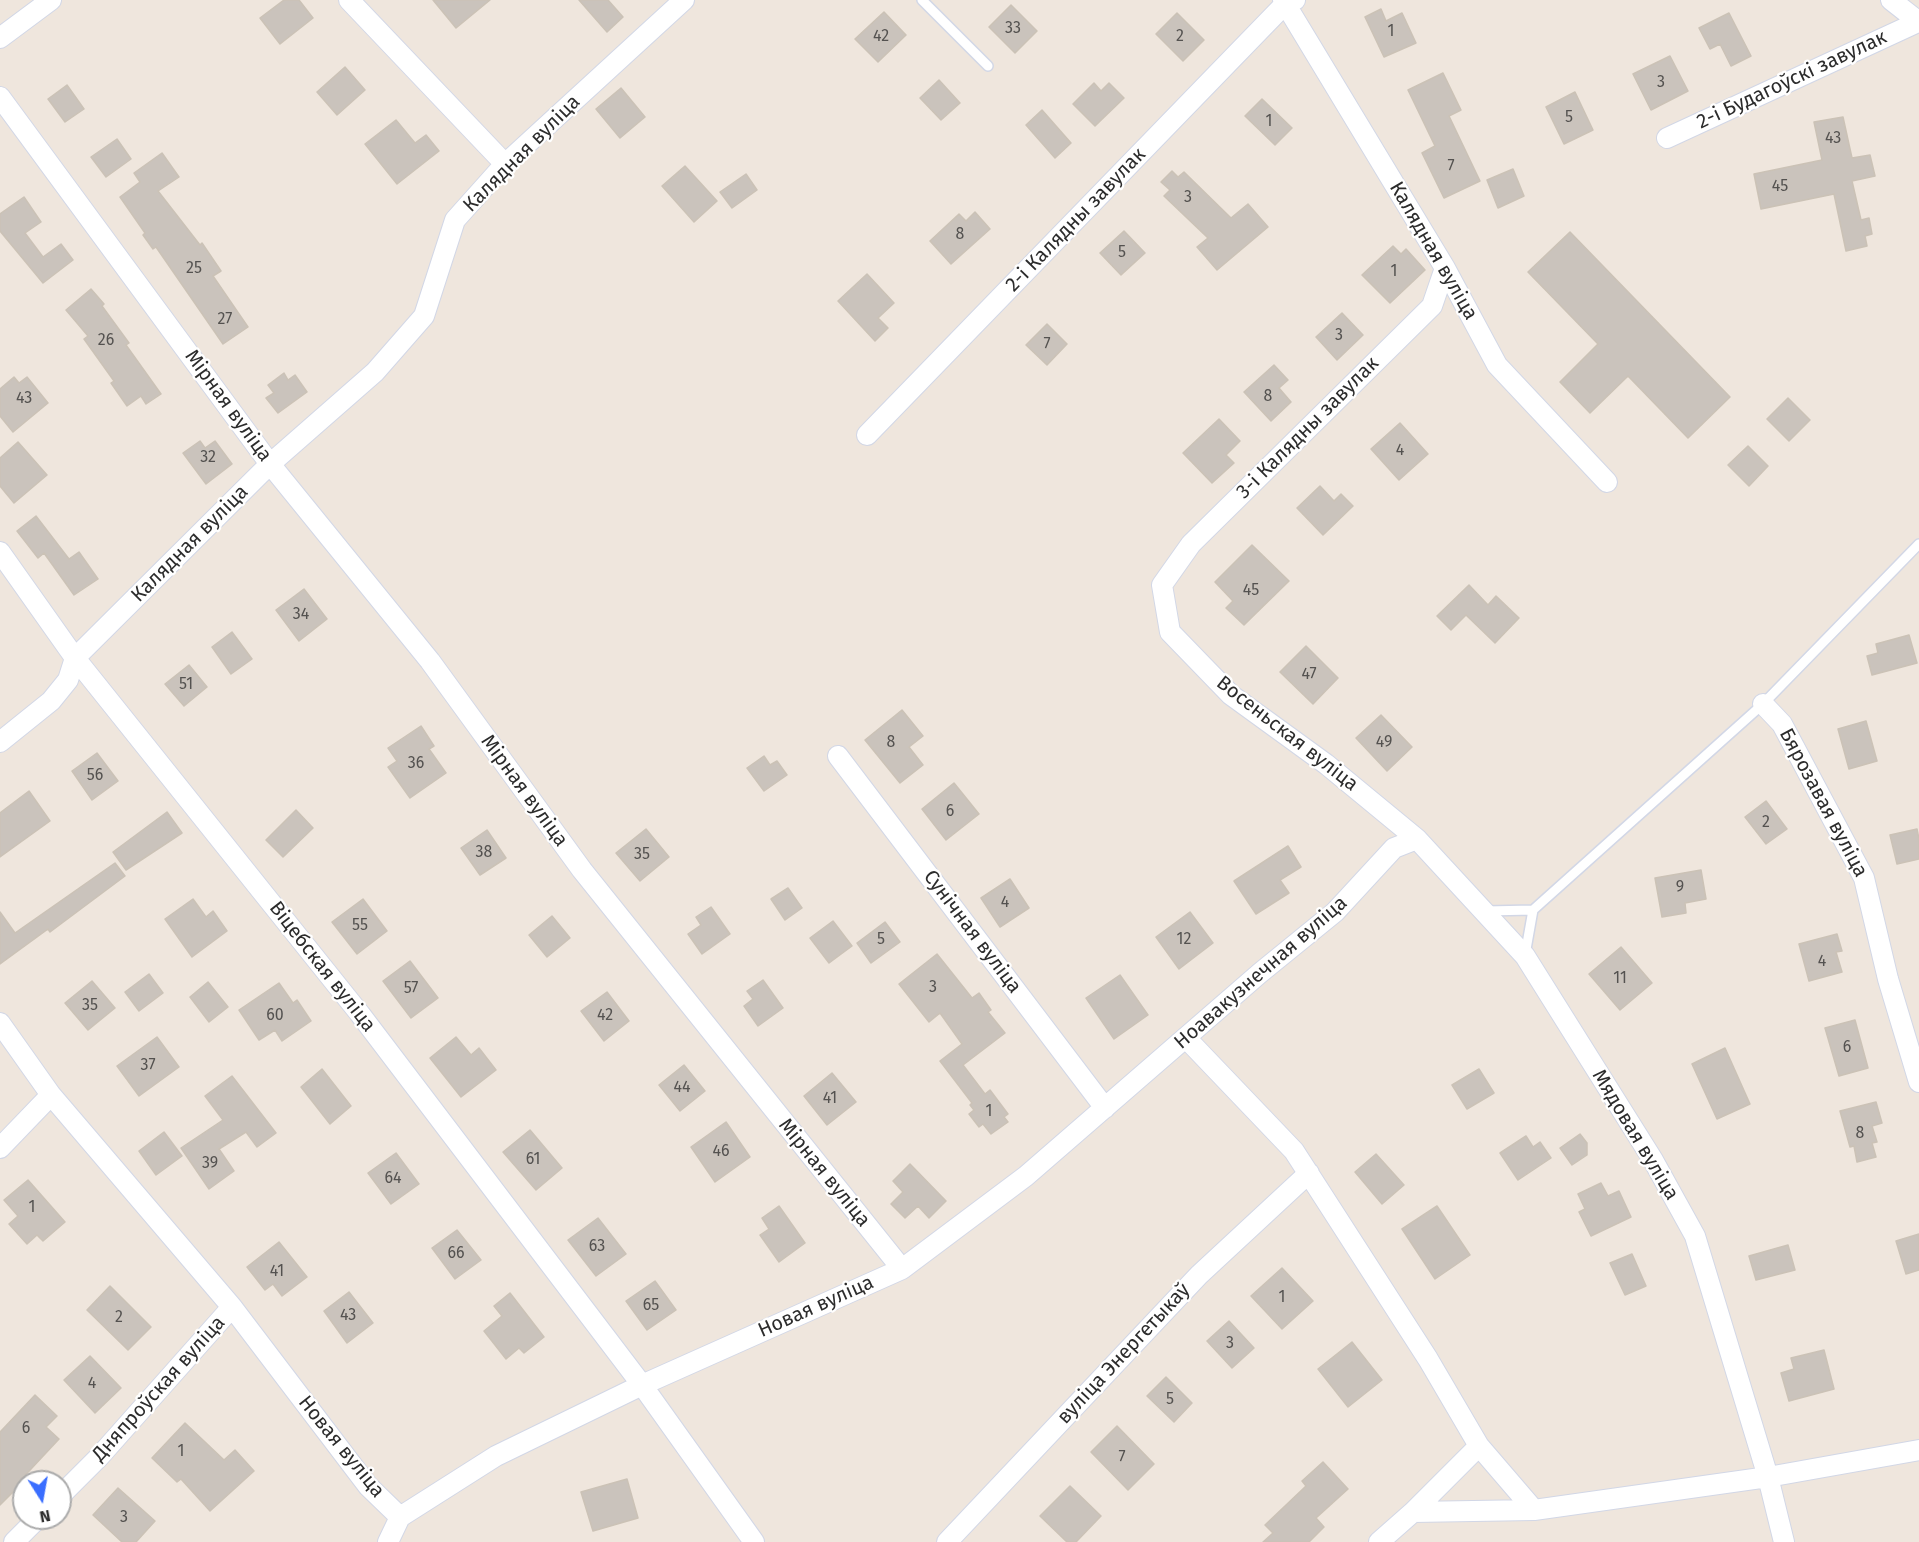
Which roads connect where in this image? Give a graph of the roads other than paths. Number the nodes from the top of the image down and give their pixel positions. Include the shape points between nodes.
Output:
1 (51, 0) edge
2 (350, 0) edge
3 (684, 0) edge
4 (922, 0) edge
5 (1892, 0) edge
6 (1288, 1) edge
7 (1918, 22) edge
8 (0, 39) edge
9 (988, 66) dead end
10 (0, 97) edge
11 (1667, 138) dead end
12 (505, 164) junction
13 (1445, 268) junction
14 (867, 435) dead end
15 (270, 464) junction
16 (1607, 482) dead end
17 (1919, 544) edge
18 (0, 552) edge
19 (1162, 585) joint
20 (75, 658) junction
21 (1763, 704) junction
22 (0, 742) edge
23 (838, 756) dead end
24 (1417, 840) junction
25 (1533, 910) junction
26 (1483, 911) junction
27 (1525, 956) junction
28 (0, 1023) edge
29 (1186, 1038) junction
30 (1919, 1082) edge
31 (51, 1095) junction
32 (1105, 1108) junction
33 (0, 1148) edge
34 (1309, 1173) junction
35 (902, 1269) junction
36 (231, 1307) junction
37 (642, 1385) junction
38 (1479, 1446) junction
39 (1919, 1450) edge
40 (1768, 1477) junction
41 (72, 1484) edge
42 (1534, 1510) junction
43 (1413, 1512) junction
44 (400, 1517) junction
45 (26, 1530) edge
46 (14, 1542) edge
47 (388, 1542) edge
48 (754, 1542) edge
49 (947, 1542) edge
50 (1379, 1542) edge
51 (1784, 1542) edge

1 - 8 street
2 - 12 street
3 - 12 street, Калядная вуліца
4 - 9 lane
5 - 7 street
6 - 13 street, Калядная вуліца
6 - 14 street, 2-і Калядны завулак
7 - 11 street, 2-і Будагоўскі завулак
10 - 15 street, Мірная вуліца
12 - 15 street, Калядная вуліца via 455,220 424,316 375,372
13 - 16 street, Калядная вуліца via 1497,365
13 - 19 street, 3-і Калядны завулак via 1432,306 1191,544
15 - 20 street, Калядная вуліца
15 - 35 street, Мірная вуліца via 429,661 582,870
17 - 21 lane
18 - 20 street, Віцебская вуліца
19 - 24 street, Восеньская вуліца via 1170,632 1231,695 1326,764
20 - 22 street, Калядная вуліца via 68,680 51,701
20 - 37 street, Віцебская вуліца via 360,1014
21 - 25 lane
21 - 30 street, Бярозавая вуліца via 1782,724 1864,878 1888,979
23 - 32 street, Сунічная вуліца
24 - 26 street, Мядовая вуліца
24 - 29 street, Ноавакузнечная вуліца via 1394,848 1335,912
25 - 26 lane
25 - 27 lane
26 - 27 street, Мядовая вуліца
27 - 40 street, Мядовая вуліца via 1653,1160 1695,1236
28 - 31 street, Новая вуліца
29 - 32 street, Ноавакузнечная вуліца
29 - 34 street via 1294,1151
31 - 33 street
31 - 36 street, Новая вуліца
32 - 35 street via 1026,1176
34 - 38 street
34 - 49 street, вуліца Энергетыкаў via 1199,1275
35 - 37 street, Новая вуліца
36 - 41 street, Дняпроўская вуліца
36 - 44 street, Новая вуліца via 368,1486
37 - 44 street, Новая вуліца via 496,1456
37 - 48 street, Віцебская вуліца
38 - 42 street
38 - 43 street
39 - 40 street
40 - 42 street
40 - 51 street, Мядовая вуліца
42 - 43 street
43 - 50 street
44 - 47 street
45 - 46 street

